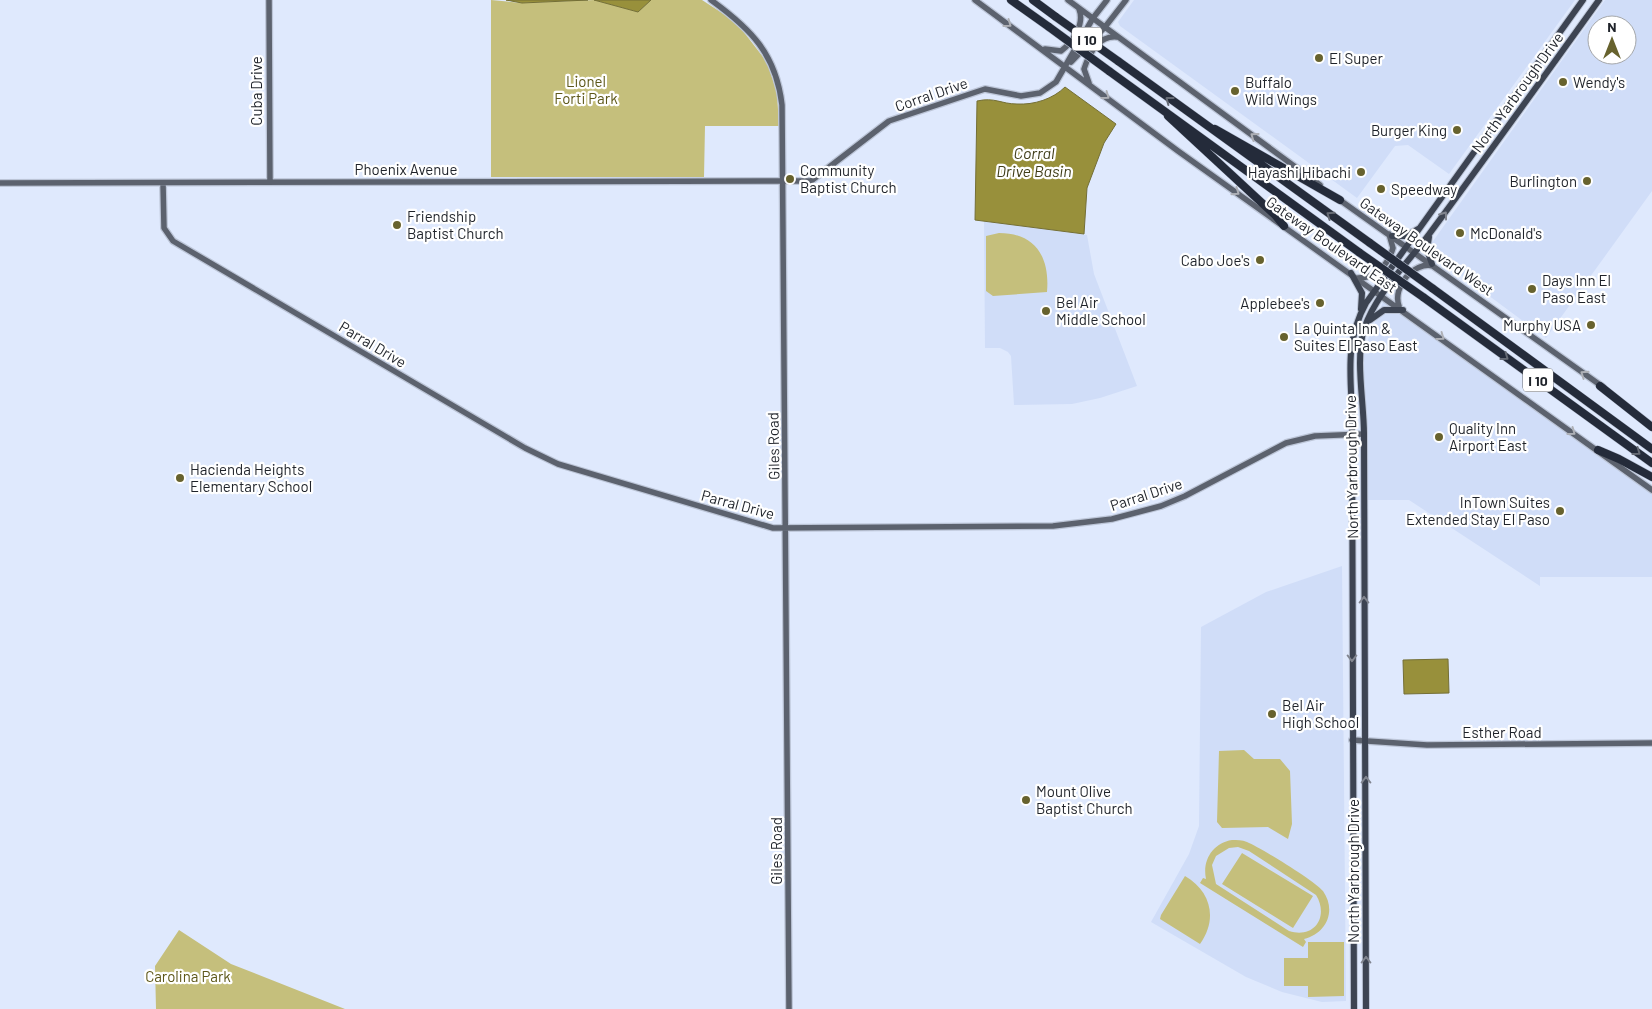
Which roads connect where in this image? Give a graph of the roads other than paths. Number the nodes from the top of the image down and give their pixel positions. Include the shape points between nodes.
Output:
1 (269, 0) edge
2 (711, 0) edge
3 (975, 0) edge
4 (1011, 0) edge
5 (1032, 0) edge
6 (1068, 0) edge
7 (1107, 0) edge
8 (1126, 0) edge
9 (1584, 0) edge
10 (1599, 0) edge
11 (1079, 8) junction
12 (1093, 18) junction
13 (1105, 27) junction
14 (1119, 37) junction
15 (1041, 48) junction
16 (1066, 68) junction
17 (1089, 83) junction
18 (1156, 104) junction
19 (1501, 116) junction
20 (1195, 119) junction
21 (1510, 122) junction
22 (811, 181) joint
23 (270, 182) junction
24 (784, 182) junction
25 (0, 183) edge
26 (163, 183) junction
27 (1340, 200) junction
28 (1284, 226) junction
29 (1422, 227) junction
30 (1390, 234) junction
31 (1430, 234) junction
32 (1408, 247) junction
33 (1416, 252) junction
34 (1434, 265) junction
35 (1351, 273) junction
36 (1358, 278) junction
37 (1375, 290) junction
38 (1382, 295) junction
39 (1401, 309) junction
40 (1361, 312) junction
41 (1367, 322) junction
42 (1600, 386) joint
43 (1652, 425) edge
44 (1364, 434) junction
45 (1352, 435) junction
46 (1652, 449) edge
47 (1598, 450) junction
48 (1652, 463) edge
49 (1652, 477) edge
50 (1652, 490) edge
51 (786, 528) junction
52 (1352, 629) junction
53 (1364, 630) junction
54 (1352, 740) junction
55 (1366, 740) junction
56 (1652, 743) edge
57 (790, 1009) edge
58 (1354, 1009) edge
59 (1366, 1009) edge

1 - 23 street, Cuba Drive
2 - 24 street, Giles Road via 747,28 774,70 782,105
3 -> 15 street, Gateway Boulevard East
4 - 18 highway, I 10, bridge
20 -> 5 highway, I 10, bridge
6 - 11 street, Gateway Boulevard West
7 - 12 street
8 - 13 street
9 - 19 main road, North Yarbrough Drive
10 - 21 main road, North Yarbrough Drive
11 - 12 street, Gateway Boulevard West
11 - 15 street via 1080,27 1066,48 1054,52
12 - 13 street, Gateway Boulevard West
12 - 16 street
13 - 14 street, Gateway Boulevard West
13 - 16 street
14 - 17 street via 1105,38 1098,43 1084,69
27 -> 14 street, Gateway Boulevard West
15 - 16 street, Gateway Boulevard East
16 - 17 street, Gateway Boulevard East
16 - 22 street, Corral Drive via 1056,82 1040,93 1021,96 985,89 889,122
17 -> 28 street, Gateway Boulevard East
18 - 28 highway
18 -> 48 highway, I 10, bridge
19 - 21 main road
19 - 29 main road, North Yarbrough Drive
20 - 27 highway via 1231,136
46 -> 20 highway, I 10, bridge
31 -> 21 main road, North Yarbrough Drive
22 - 24 street, Phoenix Avenue
23 - 24 street, Phoenix Avenue
23 - 26 street, Phoenix Avenue
24 - 51 street, Giles Road
25 - 26 street, Phoenix Avenue
26 - 51 street, Parral Drive via 164,225 173,241 548,460 773,528
27 - 30 street, Gateway Boulevard West
28 - 35 street, Gateway Boulevard East
29 - 30 main road via 1406,236
29 - 32 main road, North Yarbrough Drive
30 - 32 street, Gateway Boulevard West
30 - 36 street via 1392,252 1376,274
31 - 33 main road, North Yarbrough Drive
31 - 34 main road via 1426,249
32 - 33 street, Gateway Boulevard West
32 - 37 main road, North Yarbrough Drive
33 - 34 street, Gateway Boulevard West
33 - 38 main road, North Yarbrough Drive
34 - 39 street via 1415,268 1399,289 1396,299
42 -> 34 street, Gateway Boulevard West
35 - 36 street, Gateway Boulevard East
35 - 40 main road via 1362,292
36 - 37 street, Gateway Boulevard East
37 - 38 street, Gateway Boulevard East
37 - 40 main road, North Yarbrough Drive
38 - 39 street, Gateway Boulevard East
38 - 41 main road, North Yarbrough Drive
39 - 41 main road via 1384,310
39 -> 47 street, Gateway Boulevard East
40 - 45 main road, North Yarbrough Drive via 1350,348
41 - 44 main road, North Yarbrough Drive via 1360,356
42 - 43 highway
44 - 45 street, Parral Drive
53 -> 44 main road, North Yarbrough Drive
45 - 51 street, Parral Drive via 1315,436 1286,443 1161,506 1085,524 1009,528
45 - 52 main road, North Yarbrough Drive
47 - 49 highway
47 - 50 street, Gateway Boulevard East
51 - 57 street, Giles Road
52 - 53 main road
52 -> 54 main road, North Yarbrough Drive
53 - 55 main road, North Yarbrough Drive
54 - 55 street, Esther Road
54 - 58 main road, North Yarbrough Drive
55 - 56 street, Esther Road via 1427,744
59 -> 55 main road, North Yarbrough Drive

